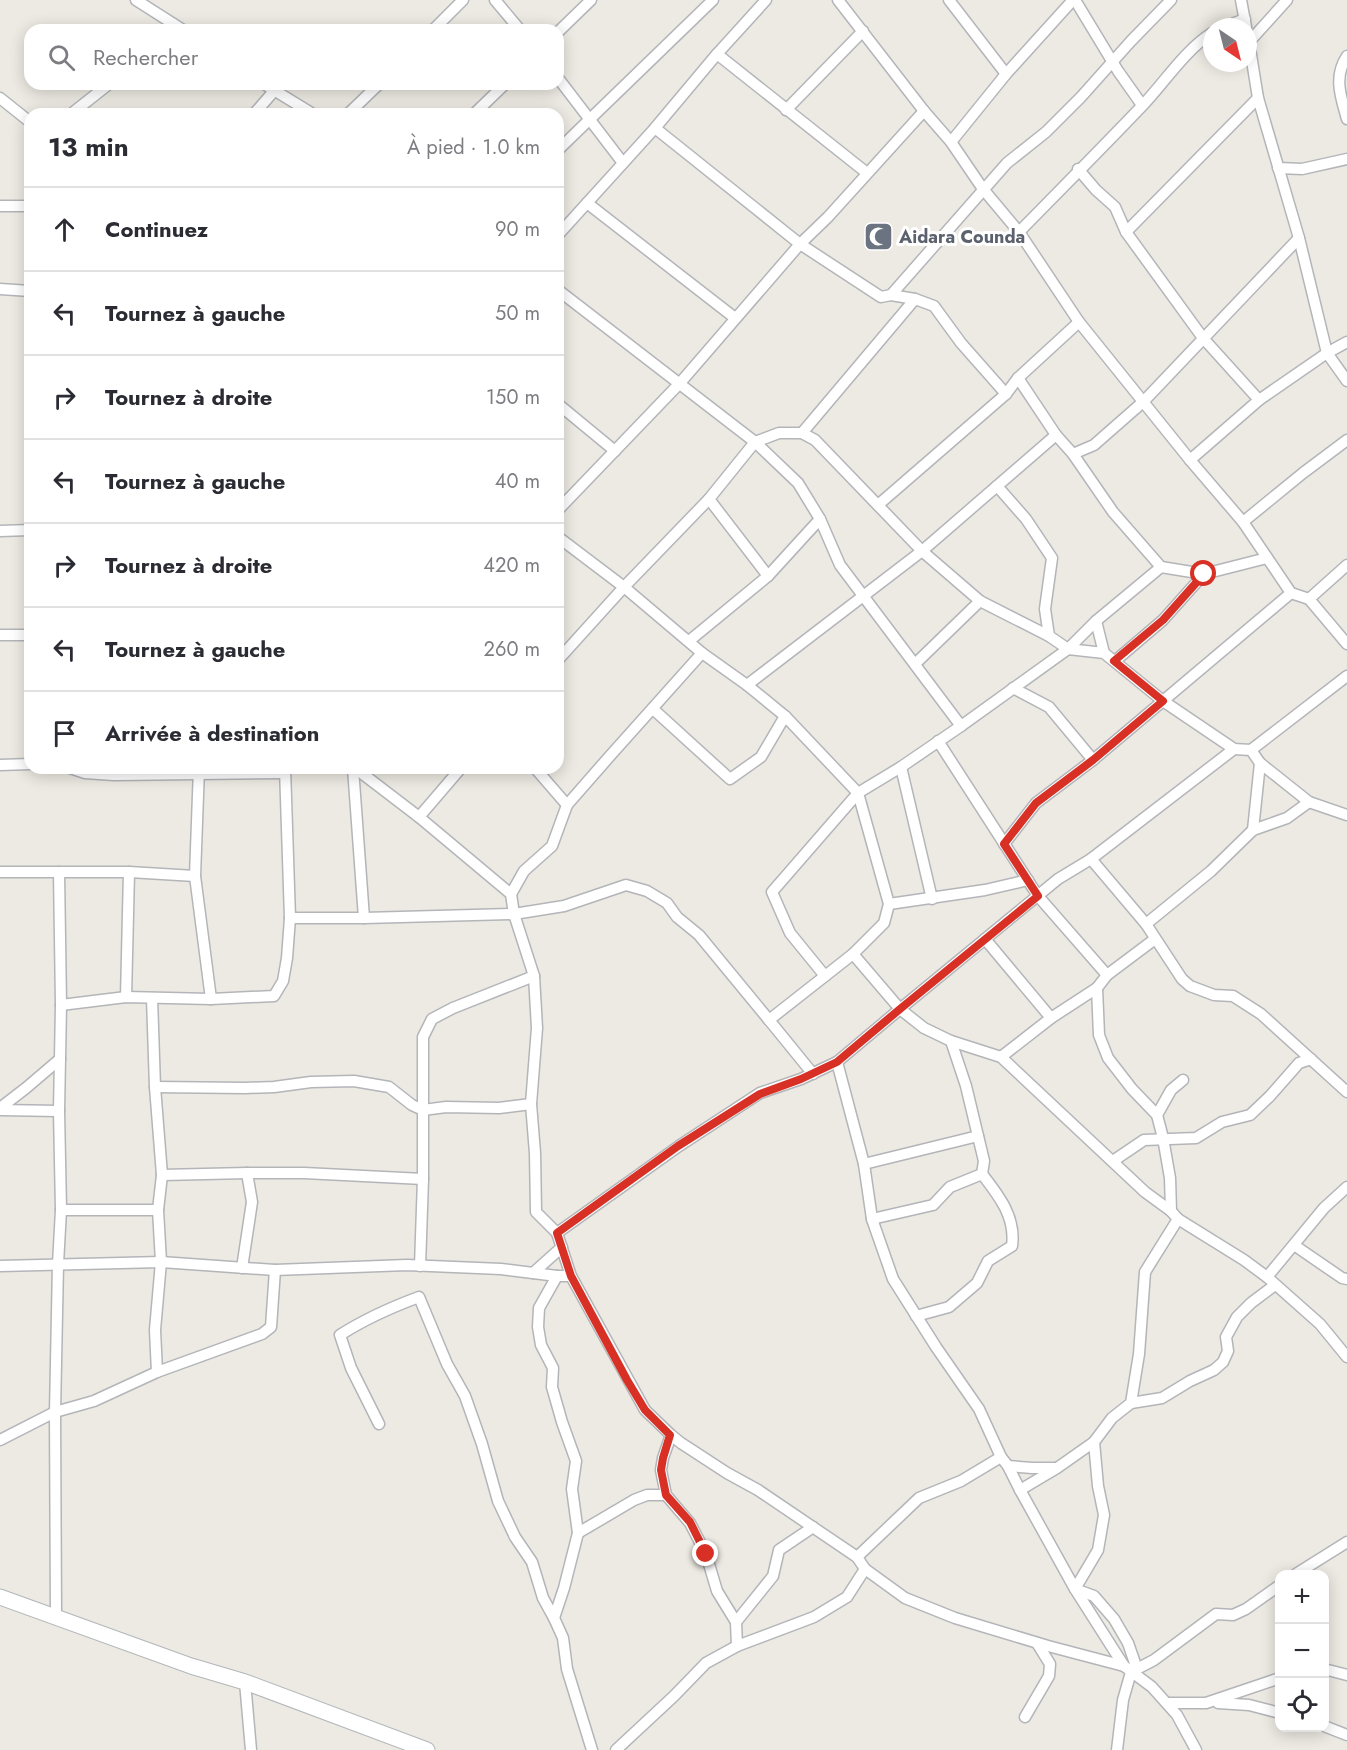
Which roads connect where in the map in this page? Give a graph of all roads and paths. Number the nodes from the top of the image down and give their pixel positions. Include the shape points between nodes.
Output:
1 (136, 0) edge
2 (464, 0) edge
3 (495, 0) edge
4 (591, 0) edge
5 (713, 0) edge
6 (766, 0) edge
7 (838, 0) edge
8 (949, 0) edge
9 (1074, 0) edge
10 (1172, 0) edge
11 (1241, 0) edge
12 (1287, 0) edge
13 (1244, 18) edge
14 (171, 24) edge
15 (439, 24) edge
16 (515, 24) edge
17 (564, 26) edge
18 (864, 31) junction
19 (1257, 31) edge
20 (1203, 40) edge
21 (717, 54) junction
22 (1347, 56) edge
23 (1113, 61) junction
24 (1254, 72) edge
25 (1006, 74) junction
26 (564, 86) edge
27 (101, 90) edge
28 (267, 90) edge
29 (274, 90) edge
30 (373, 90) edge
31 (499, 90) edge
32 (1258, 98) junction
33 (0, 99) edge
34 (1142, 105) junction
35 (79, 108) edge
36 (257, 108) edge
37 (303, 108) edge
38 (354, 108) edge
39 (480, 108) edge
40 (786, 110) junction
41 (924, 111) junction
42 (24, 117) edge
43 (1347, 119) edge
44 (590, 120) junction
45 (654, 128) junction
46 (951, 142) junction
47 (564, 144) edge
48 (1347, 159) edge
49 (623, 163) junction
50 (1278, 168) junction
51 (1078, 170) junction
52 (867, 173) junction
53 (983, 189) junction
54 (586, 203) junction
55 (0, 206) edge
56 (24, 206) edge
57 (564, 228) edge
58 (1019, 232) junction
59 (1126, 232) junction
60 (1299, 238) junction
61 (800, 244) junction
62 (0, 289) edge
63 (24, 291) edge
64 (564, 295) edge
65 (891, 295) junction
66 (915, 299) junction
67 (735, 318) junction
68 (1079, 322) junction
69 (1203, 338) junction
70 (1347, 342) edge
71 (1327, 353) junction
72 (1018, 378) junction
73 (1347, 381) edge
74 (680, 383) junction
75 (1006, 394) junction
76 (1259, 400) junction
77 (1143, 402) junction
78 (564, 409) edge
79 (802, 433) junction
80 (1056, 435) junction
81 (1347, 440) edge
82 (755, 441) junction
83 (615, 451) junction
84 (1073, 454) junction
85 (1190, 460) junction
86 (997, 486) junction
87 (709, 499) junction
88 (564, 504) edge
89 (878, 505) junction
90 (820, 519) junction
91 (1243, 522) junction
92 (24, 530) edge
93 (0, 531) edge
94 (564, 542) edge
95 (922, 551) junction
96 (1267, 558) junction
97 (1347, 565) edge
98 (1161, 567) junction
99 (1204, 574) junction
100 (768, 576) junction
101 (624, 587) junction
102 (1291, 593) junction
103 (863, 595) junction
104 (1309, 599) junction
105 (981, 600) junction
106 (1096, 621) junction
107 (0, 635) edge
108 (24, 635) edge
109 (1050, 636) junction
110 (689, 641) junction
111 (1347, 644) edge
112 (1068, 649) junction
113 (564, 653) edge
114 (702, 653) junction
115 (1104, 653) junction
116 (1114, 661) junction
117 (915, 664) junction
118 (1347, 676) edge
119 (747, 684) junction
120 (1013, 688) junction
121 (1163, 701) junction
122 (653, 709) junction
123 (785, 716) junction
124 (961, 726) junction
125 (938, 741) junction
126 (1234, 749) junction
127 (1251, 750) junction
128 (1093, 760) junction
129 (1260, 763) junction
130 (24, 764) edge
131 (0, 765) edge
132 (901, 767) junction
133 (100, 774) edge
134 (135, 774) edge
135 (199, 774) edge
136 (285, 774) edge
137 (354, 774) edge
138 (362, 774) edge
139 (456, 774) edge
140 (540, 774) edge
141 (858, 793) junction
142 (1309, 802) junction
143 (567, 805) junction
144 (1344, 811) edge
145 (419, 817) junction
146 (1253, 830) junction
147 (1004, 844) junction
148 (1091, 859) junction
149 (0, 872) edge
150 (59, 872) junction
151 (129, 872) junction
152 (195, 876) junction
153 (1028, 880) junction
154 (511, 894) junction
155 (1038, 896) junction
156 (932, 899) junction
157 (889, 904) junction
158 (514, 914) junction
159 (290, 918) junction
160 (364, 918) junction
161 (1146, 924) junction
162 (985, 939) junction
163 (1155, 939) junction
164 (853, 954) junction
165 (1107, 975) junction
166 (534, 976) junction
167 (825, 976) junction
168 (1097, 988) junction
169 (126, 997) junction
170 (152, 998) junction
171 (212, 999) junction
172 (61, 1005) junction
173 (900, 1009) junction
174 (1051, 1018) junction
175 (769, 1020) junction
176 (951, 1041) junction
177 (1001, 1057) junction
178 (60, 1059) junction
179 (1311, 1059) junction
180 (837, 1062) junction
181 (813, 1074) junction
182 (1183, 1080) dead end
183 (155, 1087) junction
184 (1347, 1092) edge
185 (531, 1104) junction
186 (0, 1109) edge
187 (423, 1110) junction
188 (59, 1111) junction
189 (1157, 1115) junction
190 (978, 1136) junction
191 (1163, 1138) junction
192 (1113, 1161) junction
193 (864, 1164) junction
194 (247, 1173) junction
195 (982, 1174) junction
196 (162, 1175) junction
197 (423, 1179) junction
198 (1347, 1187) edge
199 (61, 1210) junction
200 (158, 1210) junction
201 (1174, 1215) junction
202 (872, 1219) junction
203 (557, 1233) junction
204 (1294, 1245) junction
205 (562, 1247) junction
206 (161, 1262) junction
207 (58, 1264) junction
208 (0, 1266) edge
209 (420, 1266) junction
210 (242, 1268) junction
211 (275, 1270) junction
212 (533, 1273) junction
213 (557, 1276) junction
214 (571, 1276) junction
215 (1267, 1277) junction
216 (1347, 1279) edge
217 (1275, 1285) junction
218 (916, 1316) junction
219 (1347, 1357) edge
220 (157, 1372) junction
221 (1131, 1403) junction
222 (55, 1412) junction
223 (380, 1425) dead end
224 (670, 1435) junction
225 (0, 1440) edge
226 (1094, 1442) junction
227 (1004, 1461) junction
228 (1057, 1468) junction
229 (1020, 1490) junction
230 (666, 1495) junction
231 (813, 1527) junction
232 (578, 1533) junction
233 (1347, 1542) edge
234 (857, 1557) junction
235 (864, 1569) junction
236 (1304, 1570) edge
237 (1075, 1589) junction
238 (1275, 1589) edge
239 (0, 1597) edge
240 (56, 1617) junction
241 (554, 1618) junction
242 (736, 1622) junction
243 (1037, 1643) junction
244 (737, 1646) junction
245 (1131, 1669) junction
246 (1329, 1670) edge
247 (1347, 1675) edge
248 (1275, 1680) edge
249 (245, 1682) junction
250 (1167, 1703) junction
251 (1206, 1703) junction
252 (1275, 1712) edge
253 (1025, 1718) dead end
254 (1329, 1728) edge
255 (1347, 1735) edge
256 (251, 1750) edge
257 (427, 1750) edge
258 (592, 1750) edge
259 (616, 1750) edge
260 (1117, 1750) edge
261 (1196, 1750) edge

1 - 14 street
2 - 15 street
3 - 16 street
4 - 17 street
5 - 44 street
6 - 21 street
7 - 18 street
8 - 25 street
9 - 23 street
9 - 25 street
10 - 23 street
11 - 13 street
12 - 19 street
18 - 40 street
18 - 41 street
20 - 34 street
21 - 40 street
21 - 45 street
22 - 43 street via 1338,84
23 - 34 street
23 - 53 street via 1046,132 1007,163
24 - 32 street
25 - 46 street
26 - 44 street
27 - 35 street
28 - 36 street
29 - 37 street
30 - 38 street
31 - 39 street
32 - 50 street
32 - 59 street
33 - 42 street
34 - 51 street
40 - 52 street
41 - 46 street
41 - 52 street
44 - 47 street
44 - 49 street
45 - 49 street
45 - 61 street
46 - 53 street
48 - 50 street via 1302,169
49 - 54 street
50 - 60 street
51 - 58 street
51 - 59 street via 1115,207
52 - 61 street
53 - 58 street
53 - 65 street
54 - 57 street
54 - 67 street
55 - 56 street
58 - 68 street
59 - 69 street
60 - 69 street
60 - 71 street
61 - 65 street via 881,297
61 - 67 street
62 - 63 street
64 - 74 street
65 - 66 street
66 - 75 street via 934,306
66 - 79 street
67 - 74 street
68 - 72 street
68 - 77 street
69 - 76 street
69 - 77 street
70 - 71 street
71 - 73 street
71 - 76 street
72 - 75 street
72 - 80 street
74 - 82 street
74 - 83 street
75 - 89 street
76 - 85 street
77 - 84 street via 1094,445
77 - 85 street
78 - 83 street
79 - 82 street via 779,433
79 - 89 street via 815,440
80 - 84 street
80 - 86 street
81 - 91 street
82 - 87 street
82 - 90 street via 798,483
83 - 88 street
84 - 98 street via 1113,512
85 - 91 street
86 - 95 street
86 - 109 street via 1026,519 1052,558 1045,609
87 - 100 street
87 - 101 street
89 - 95 street
90 - 100 street
90 - 103 street via 840,565
91 - 96 street
92 - 93 street
94 - 101 street
95 - 103 street
95 - 105 street
96 - 99 street
96 - 102 street
97 - 104 street
98 - 99 street
98 - 106 street
99 - 116 street via 1163,620
100 - 110 street
101 - 110 street
101 - 113 street
102 - 104 street
102 - 121 street
103 - 117 street
103 - 119 street
104 - 111 street
105 - 109 street
105 - 117 street
106 - 112 street
106 - 115 street
107 - 108 street
109 - 112 street
110 - 114 street
112 - 115 street
112 - 120 street
114 - 119 street
114 - 122 street
115 - 116 street
116 - 121 street
117 - 124 street
118 - 127 street
119 - 123 street
120 - 124 street
120 - 128 street via 1049,707
121 - 126 street
121 - 128 street
122 - 123 street via 729,779 761,757
122 - 143 street
123 - 141 street
124 - 125 street
125 - 132 street
125 - 147 street
126 - 127 street
126 - 148 street
127 - 129 street
128 - 147 street via 1036,803
129 - 142 street
129 - 146 street
130 - 131 street
132 - 141 street
132 - 156 street
133 - 134 street
135 - 152 street
136 - 159 street
137 - 160 street
138 - 145 street
139 - 145 street
140 - 143 street
141 - 157 street
141 - 167 street via 772,892 790,933
142 - 144 street
142 - 146 street via 1287,818
143 - 154 street via 552,846 524,871
145 - 154 street
146 - 161 street via 1211,871
147 - 153 street
148 - 155 street
148 - 161 street
149 - 150 street
150 - 151 street
150 - 172 street
151 - 152 street
151 - 169 street
152 - 171 street
153 - 155 street
153 - 156 street
154 - 158 street
155 - 162 street
155 - 165 street
156 - 157 street
157 - 164 street via 884,923
158 - 160 street
158 - 166 street
158 - 175 street via 564,906 626,885 647,891 666,903 699,935
159 - 160 street
159 - 171 street via 283,981 274,996
161 - 163 street
162 - 173 street
162 - 174 street
163 - 165 street
163 - 179 street via 1190,986 1214,995 1233,996 1261,1014
164 - 167 street
164 - 173 street
165 - 168 street
166 - 185 street via 537,1028
166 - 187 street via 432,1019 423,1037
167 - 175 street
168 - 174 street
168 - 189 street via 1099,1035 1108,1058
169 - 170 street
169 - 172 street
170 - 171 street
170 - 183 street
172 - 178 street
173 - 176 street via 924,1028
173 - 180 street
174 - 177 street
175 - 181 street
176 - 177 street
176 - 190 street
177 - 192 street
178 - 186 street
178 - 188 street
179 - 184 street
179 - 191 street via 1299,1063 1250,1115 1222,1122 1196,1138
180 - 181 street
180 - 193 street
181 - 203 street via 760,1094 678,1146
182 - 189 street via 1171,1090
183 - 187 street via 245,1088 354,1081 389,1087
183 - 196 street
185 - 187 street
185 - 203 street via 536,1212
186 - 188 street
187 - 197 street
188 - 199 street
189 - 191 street
190 - 193 street
190 - 195 street via 984,1161
191 - 192 street via 1144,1140
191 - 201 street
192 - 201 street
193 - 202 street
194 - 196 street
194 - 197 street
194 - 210 street via 252,1202
195 - 202 street via 951,1187 933,1205
195 - 218 street via 1004,1202 1014,1233 1012,1246 988,1261 977,1283 949,1307
196 - 200 street
197 - 209 street
198 - 204 street
199 - 200 street
199 - 207 street
200 - 206 street
201 - 215 street
201 - 221 street via 1146,1272
202 - 218 street via 893,1279
203 - 205 street
204 - 215 street
204 - 216 street
205 - 212 street
205 - 214 street
206 - 207 street
206 - 210 street
206 - 220 street via 155,1330
207 - 208 street
207 - 222 street
209 - 211 street
209 - 212 street
210 - 211 street
211 - 220 street via 271,1327 262,1334
212 - 213 street
213 - 214 street
213 - 232 street via 539,1308 538,1327 541,1345 553,1368 552,1387 576,1461 572,1489
214 - 224 street via 645,1410
215 - 217 street
217 - 219 street via 1320,1324
217 - 221 street via 1237,1317 1226,1337 1228,1351 1219,1366 1162,1398
218 - 227 street via 979,1409
220 - 222 street via 94,1401
221 - 226 street via 1112,1418
222 - 225 street
222 - 240 street
223 - 241 street via 351,1368 340,1335 420,1298 447,1364 465,1396 498,1501 532,1562
224 - 230 street via 661,1470
224 - 231 street
226 - 228 street
226 - 237 street via 1104,1515 1098,1550
227 - 228 street via 1032,1468
227 - 229 street
227 - 234 street via 919,1498
228 - 229 street
229 - 237 street
230 - 232 street via 634,1500
230 - 242 street via 690,1522 706,1554 717,1591
231 - 234 street
231 - 242 street via 779,1550 773,1576
232 - 241 street
233 - 236 street
234 - 235 street
235 - 243 street via 905,1598
235 - 244 street via 847,1597 814,1617
237 - 245 street
237 - 245 street via 1094,1596 1114,1619 1128,1643
238 - 245 street via 1233,1615 1216,1614 1154,1659
239 - 240 main road
240 - 249 main road
241 - 258 street via 563,1638 567,1669
242 - 244 street
243 - 245 street
243 - 253 street via 1050,1664 1049,1676
244 - 259 street via 706,1663
245 - 250 street
245 - 260 street
246 - 247 street
248 - 251 street
249 - 256 street
249 - 257 main road
250 - 251 street
250 - 261 street via 1178,1714
251 - 252 street via 1249,1705
254 - 255 street

